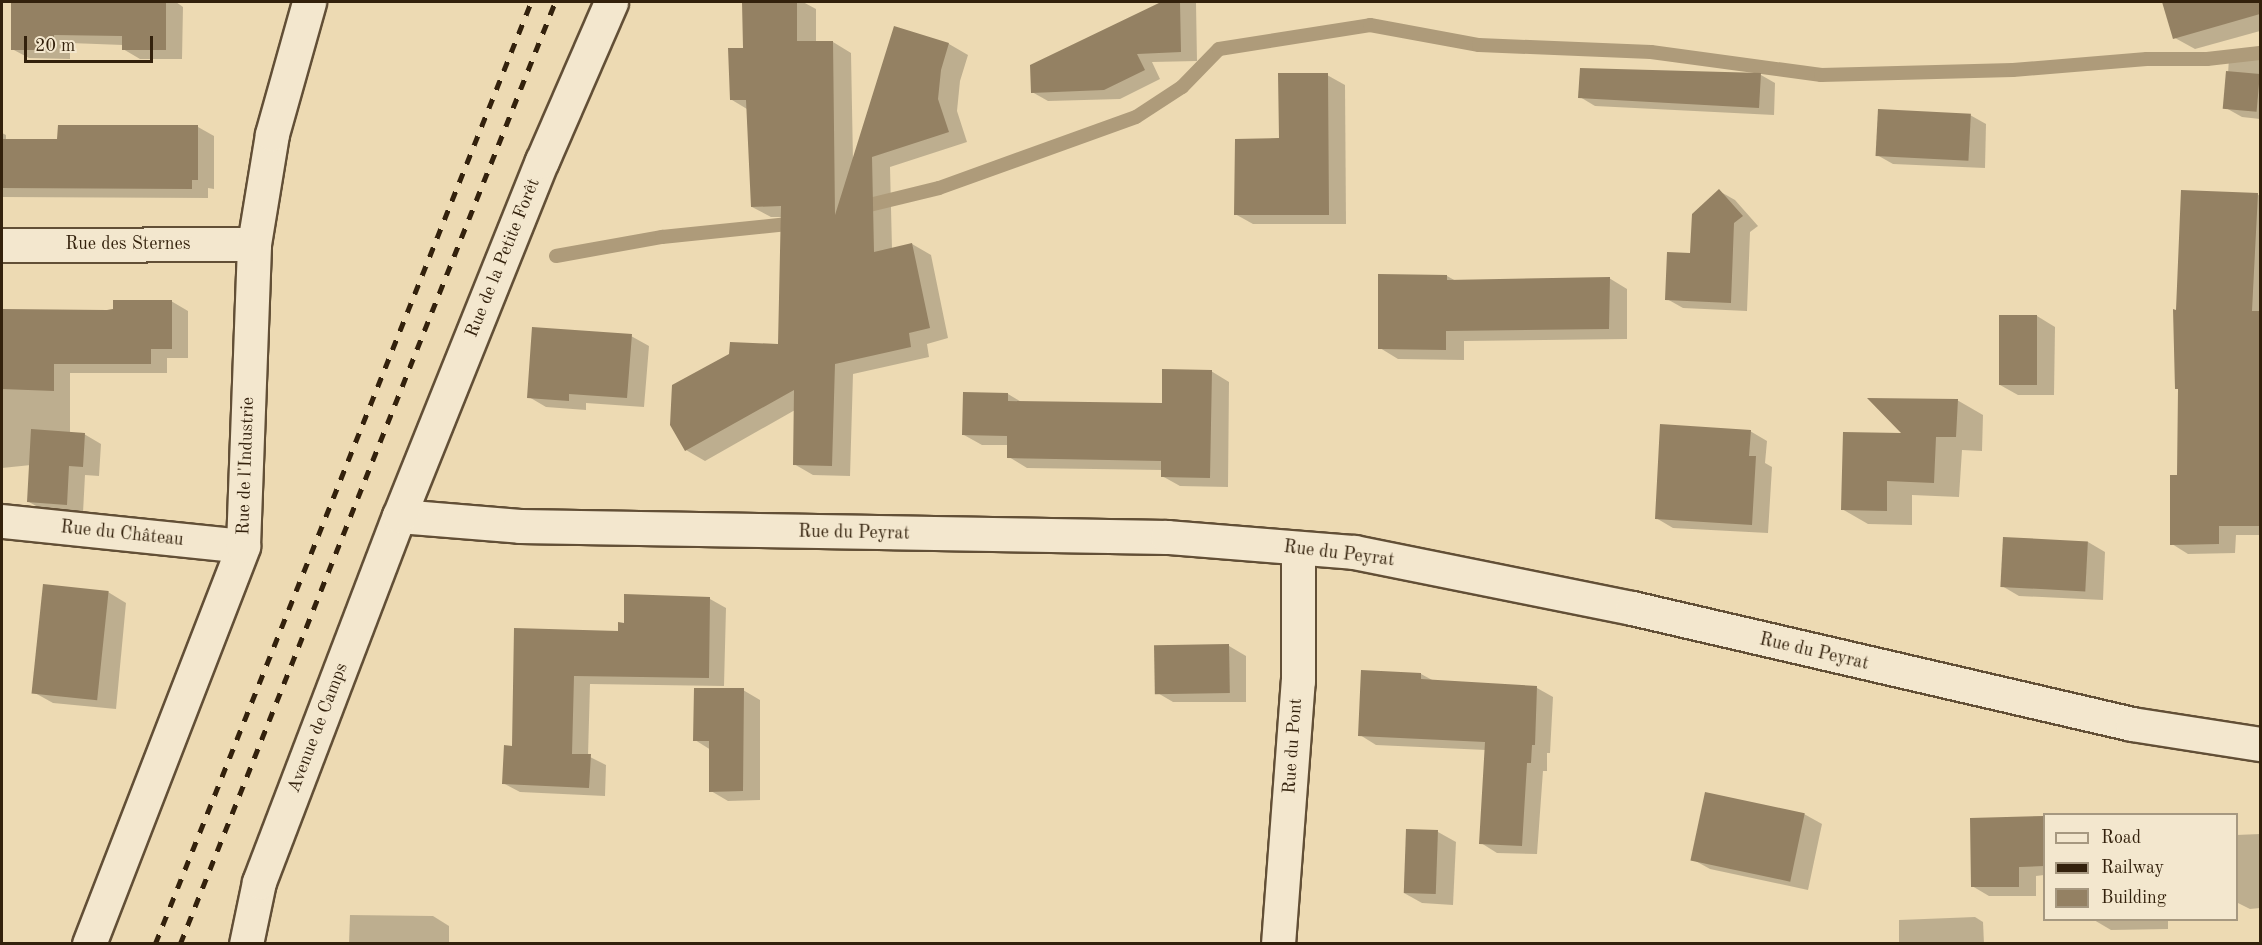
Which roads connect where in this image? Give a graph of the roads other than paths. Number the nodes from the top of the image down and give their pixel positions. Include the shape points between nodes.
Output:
1 (309, 2) edge
2 (611, 2) edge
3 (254, 244) junction
4 (2, 245) edge
5 (399, 516) junction
6 (2, 521) edge
7 (243, 546) junction
8 (1298, 548) junction
9 (2260, 744) edge
10 (89, 944) edge
11 (246, 944) edge
12 (1278, 944) edge

1 - 3 street, Rue de l'Industrie via 272,134
2 - 5 street, Rue de la Petite Forêt via 542,161
3 - 4 street, Rue des Sternes
3 - 7 street, Rue de l'Industrie
5 - 8 street, Rue du Peyrat via 520,526 1167,537
5 - 11 street, Avenue de Camps via 259,882
6 - 7 street, Rue du Château
7 - 10 street, Rue de l'Industrie
8 - 9 street, Rue du Peyrat via 1354,552 1632,608 2132,724
8 - 12 street, Rue du Pont via 1298,681

